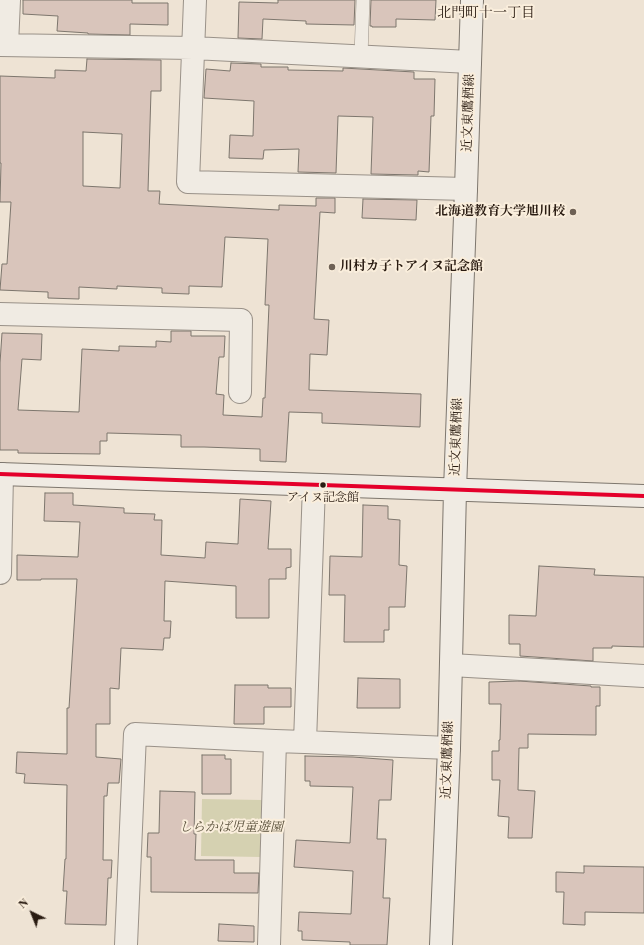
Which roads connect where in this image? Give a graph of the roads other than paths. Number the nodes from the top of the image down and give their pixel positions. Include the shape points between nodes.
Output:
1 (9, 0) edge
2 (195, 0) edge
3 (363, 0) edge
4 (472, 0) edge
5 (3, 45) edge
6 (193, 48) junction
7 (361, 56) junction
8 (470, 62) junction
9 (466, 189) junction
10 (0, 314) edge
11 (240, 392) dead end
12 (1, 474) edge
13 (314, 484) junction
14 (455, 490) junction
15 (644, 496) edge
16 (0, 573) edge
17 (451, 665) junction
18 (644, 676) edge
19 (274, 741) junction
20 (305, 742) junction
21 (449, 748) junction
22 (126, 945) edge
23 (269, 945) edge
24 (441, 945) edge

1 - 5 street
2 - 6 street
3 - 7 lane
4 - 8 street, 近文東鷹栖線
5 - 6 street
6 - 7 street
6 - 9 street via 188,182
7 - 8 street
8 - 9 street, 近文東鷹栖線
9 - 14 street, 近文東鷹栖線
10 - 11 street via 241,320
12 - 13 street
12 - 16 street
13 - 14 street
13 - 20 street
14 - 15 street
14 - 17 street, 近文東鷹栖線
17 - 18 street
17 - 21 street, 近文東鷹栖線
19 - 20 street
19 - 22 street via 135,734
19 - 23 street
20 - 21 street
21 - 24 street, 近文東鷹栖線

